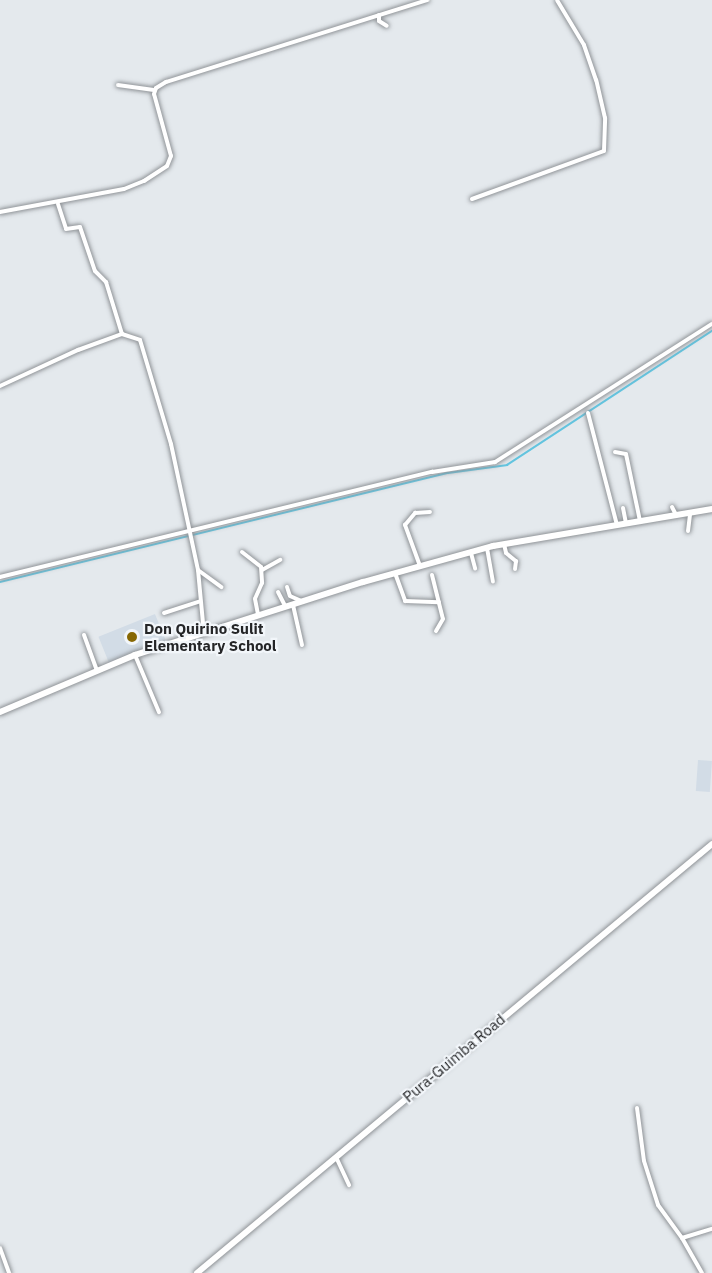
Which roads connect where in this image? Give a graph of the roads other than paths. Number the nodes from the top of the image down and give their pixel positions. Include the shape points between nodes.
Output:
1 (427, 0) edge
2 (557, 0) edge
3 (378, 15) junction
4 (387, 26) dead end
5 (118, 85) dead end
6 (154, 90) junction
7 (472, 199) dead end
8 (58, 204) junction
9 (0, 212) edge
10 (712, 324) edge
11 (122, 334) junction
12 (0, 386) edge
13 (588, 413) dead end
14 (615, 452) dead end
15 (672, 507) dead end
16 (623, 508) dead end
17 (712, 509) edge
18 (430, 512) dead end
19 (690, 513) junction
20 (676, 515) junction
21 (640, 521) junction
22 (626, 523) junction
23 (617, 525) junction
24 (688, 531) dead end
25 (190, 533) junction
26 (504, 544) junction
27 (487, 548) junction
28 (242, 552) dead end
29 (471, 552) junction
30 (280, 560) dead end
31 (420, 566) junction
32 (475, 568) dead end
33 (515, 569) dead end
34 (198, 570) junction
35 (262, 570) junction
36 (395, 573) junction
37 (432, 574) dead end
38 (0, 578) edge
39 (493, 581) dead end
40 (221, 587) dead end
41 (287, 587) dead end
42 (278, 592) dead end
43 (302, 601) junction
44 (198, 602) junction
45 (439, 602) junction
46 (289, 606) junction
47 (164, 613) dead end
48 (259, 616) junction
49 (436, 631) dead end
50 (204, 634) junction
51 (84, 635) dead end
52 (302, 645) dead end
53 (135, 655) junction
54 (97, 670) junction
55 (0, 712) edge
56 (159, 712) dead end
57 (712, 844) edge
58 (638, 1108) dead end
59 (336, 1156) junction
60 (349, 1185) dead end
61 (712, 1229) edge
62 (682, 1238) junction
63 (0, 1248) edge
64 (9, 1273) edge
65 (196, 1273) edge
66 (702, 1273) edge

1 - 3 street
2 - 7 street via 584,45 596,80 605,118 604,151
3 - 4 street via 379,21
3 - 6 street via 209,68
5 - 6 street
6 - 8 street via 171,156 167,166 124,189
8 - 9 street
8 - 11 street via 66,229 80,227 95,271 106,282
10 - 25 street via 495,462 432,472
11 - 12 street
11 - 25 street via 140,340 147,354
13 - 23 street
14 - 21 street via 626,454
15 - 20 street
16 - 22 street
17 - 19 street
18 - 31 street via 415,513 405,525
19 - 20 street
19 - 24 street
20 - 21 street
21 - 22 street
22 - 23 street
23 - 26 street
25 - 34 street
25 - 38 street
26 - 27 street
26 - 33 street via 506,553 516,561
27 - 29 street
27 - 39 street
28 - 35 street via 259,562
29 - 31 street
29 - 32 street
30 - 35 street
31 - 36 street
34 - 40 street
34 - 44 street
35 - 48 street via 262,583 255,599
36 - 43 street
36 - 45 street via 405,601
37 - 45 street
41 - 43 street via 290,596
42 - 46 street
43 - 46 street
44 - 47 street
44 - 50 street
45 - 49 street via 443,619
46 - 48 street
46 - 52 street
48 - 50 street
50 - 53 street
51 - 54 street
53 - 54 street
53 - 56 street
54 - 55 street
57 - 59 street, Pura-Guimba Road
58 - 62 street via 644,1161 658,1204
59 - 60 street
59 - 65 street, Pura-Guimba Road
61 - 62 street
62 - 66 street
63 - 64 street

